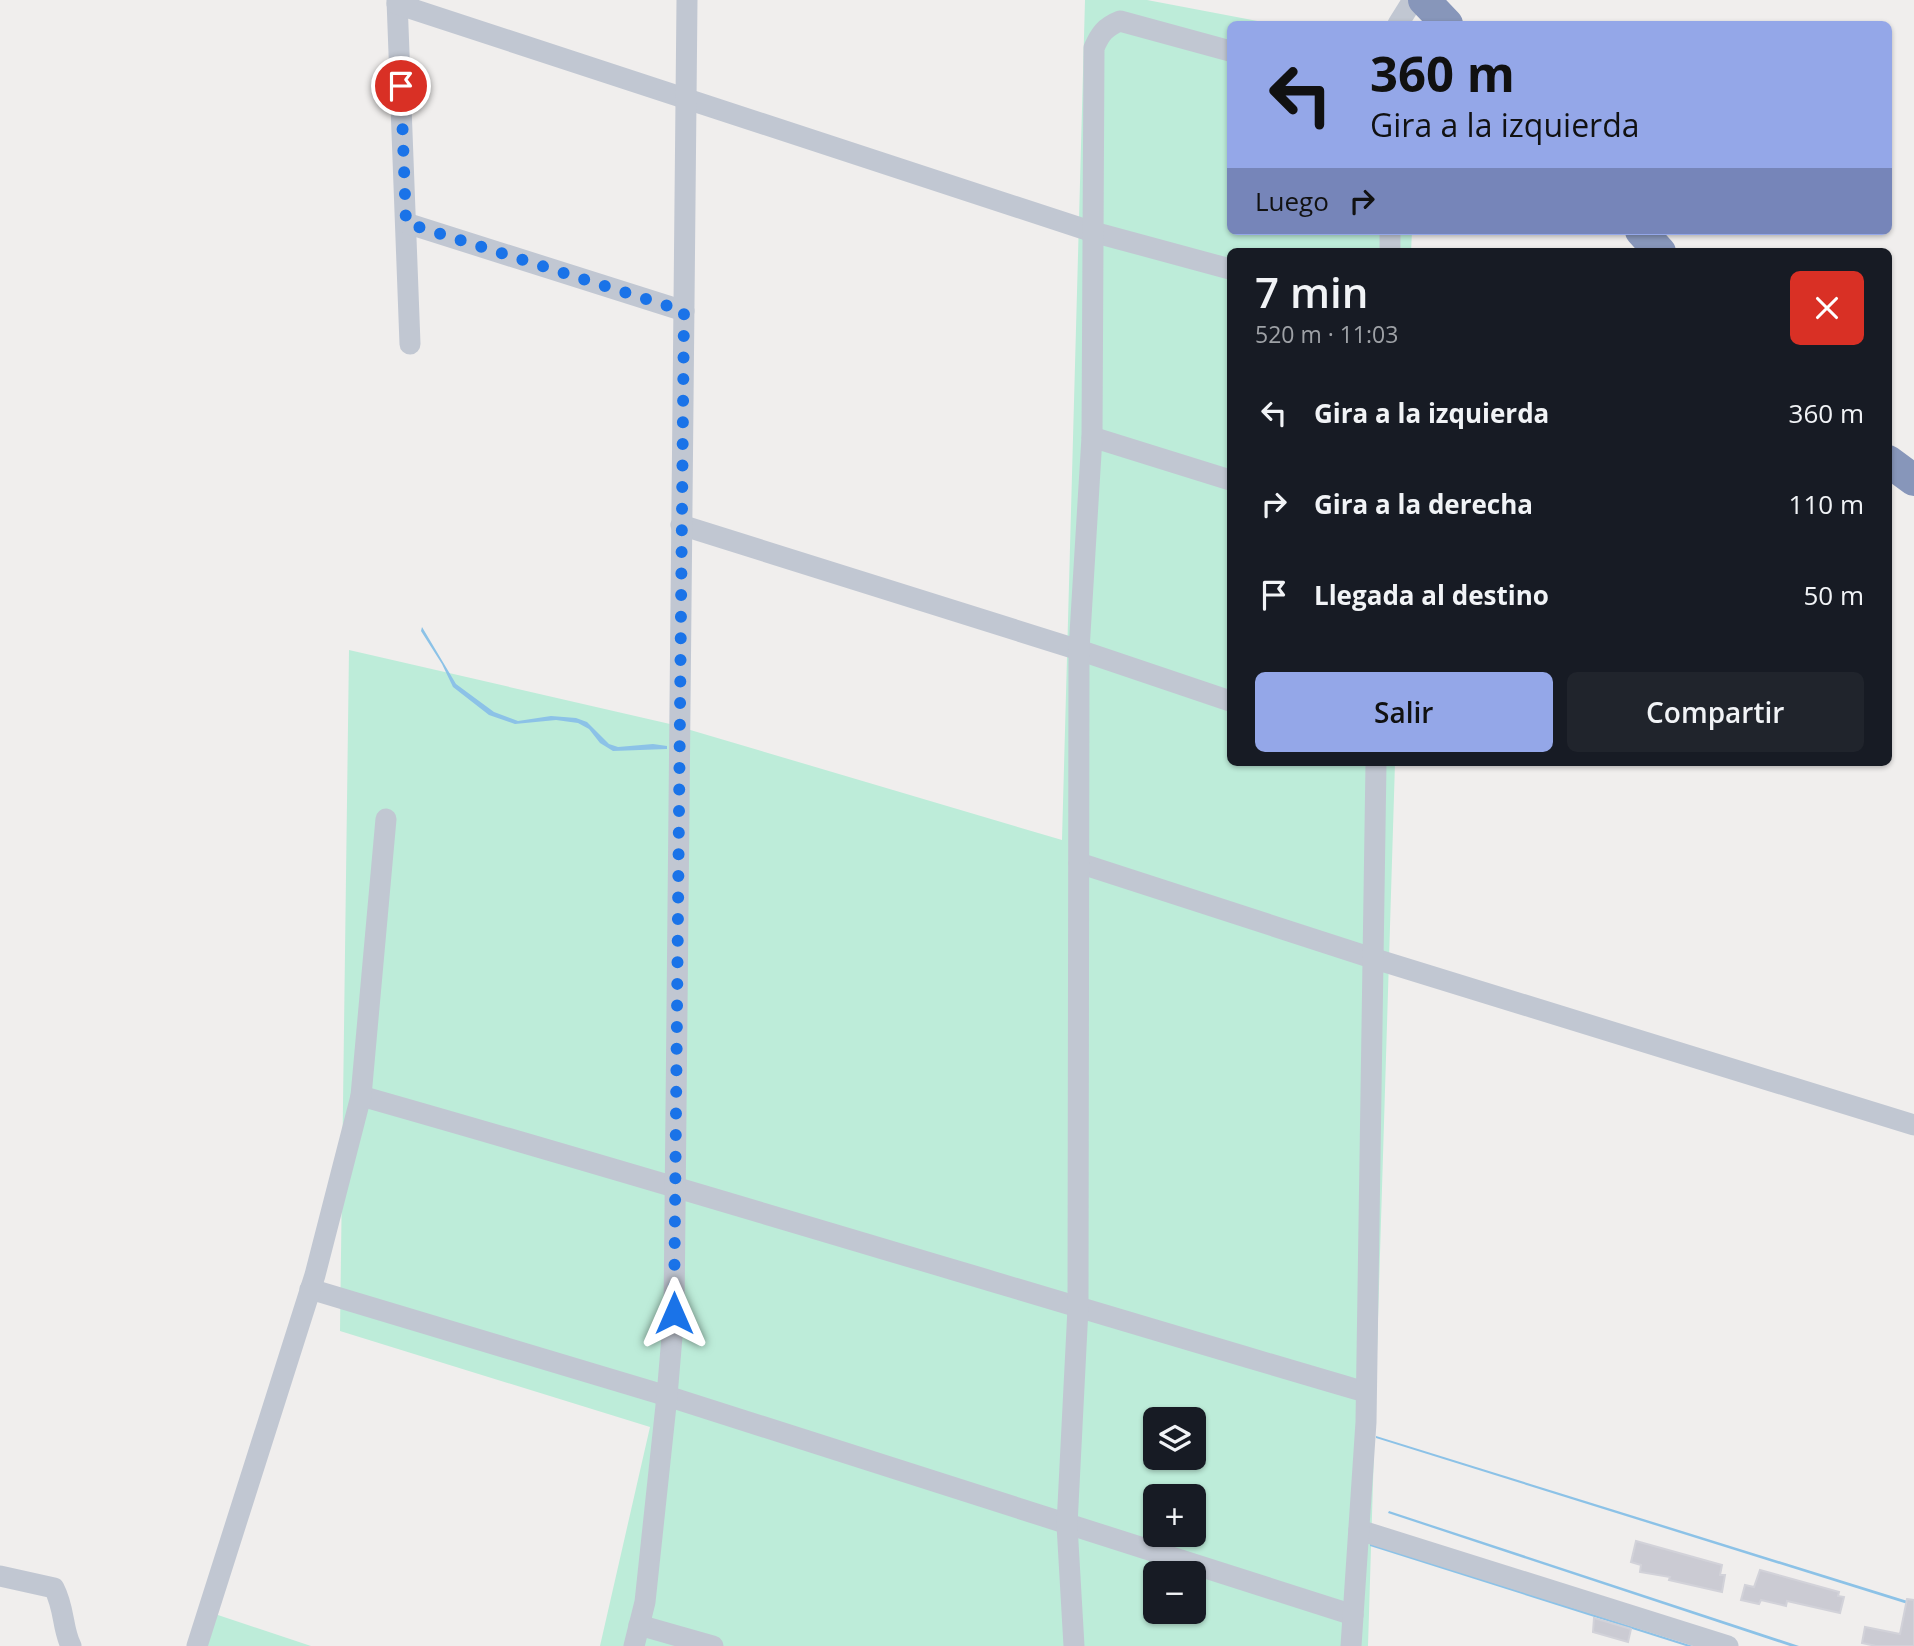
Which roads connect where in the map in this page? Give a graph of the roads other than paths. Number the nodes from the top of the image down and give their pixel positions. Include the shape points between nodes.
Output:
1 (687, 0) edge
2 (1413, 0) edge
3 (1424, 0) edge
4 (397, 2) edge
5 (1400, 21) edge
6 (1444, 21) edge
7 (1227, 50) edge
8 (687, 100) junction
9 (406, 223) junction
10 (1093, 232) junction
11 (1645, 235) edge
12 (1656, 248) edge
13 (1227, 268) edge
14 (684, 311) junction
15 (410, 344) dead end
16 (1092, 437) junction
17 (1892, 464) edge
18 (1227, 479) edge
19 (1914, 480) edge
20 (681, 525) junction
21 (1079, 650) junction
22 (1227, 700) edge
23 (1376, 766) edge
24 (386, 819) dead end
25 (1079, 863) junction
26 (1372, 958) junction
27 (361, 1096) junction
28 (1914, 1125) edge
29 (674, 1185) junction
30 (310, 1289) junction
31 (1078, 1308) junction
32 (1365, 1392) junction
33 (667, 1396) junction
34 (1067, 1525) junction
35 (1359, 1530) junction
36 (0, 1576) edge
37 (1353, 1615) junction
38 (639, 1625) junction
39 (71, 1646) edge
40 (197, 1646) edge
41 (634, 1646) edge
42 (713, 1646) edge
43 (1074, 1646) edge
44 (1351, 1646) edge
45 (1728, 1646) edge

1 - 8 street
2 - 5 street
3 - 6 highway
4 - 8 street
4 - 9 street
7 - 10 street via 1120,21 1099,35 1094,48
8 - 10 street
8 - 14 street
9 - 14 street
9 - 15 street
10 - 13 street
10 - 16 street
11 - 12 highway
14 - 20 street
16 - 18 street
16 - 21 street
17 - 19 highway
20 - 21 street
20 - 29 street
21 - 22 street
21 - 25 street
23 - 26 street
24 - 27 street
25 - 26 street
25 - 31 street
26 - 28 street
26 - 32 street
27 - 29 street
27 - 30 street
29 - 31 street
29 - 33 street via 674,1313
30 - 33 street
30 - 40 street
31 - 32 street
31 - 34 street
32 - 35 street
33 - 34 street
33 - 38 street
34 - 37 street
34 - 43 street
35 - 37 street
35 - 45 street
36 - 39 street via 54,1588
37 - 44 street
38 - 41 street
38 - 42 street

